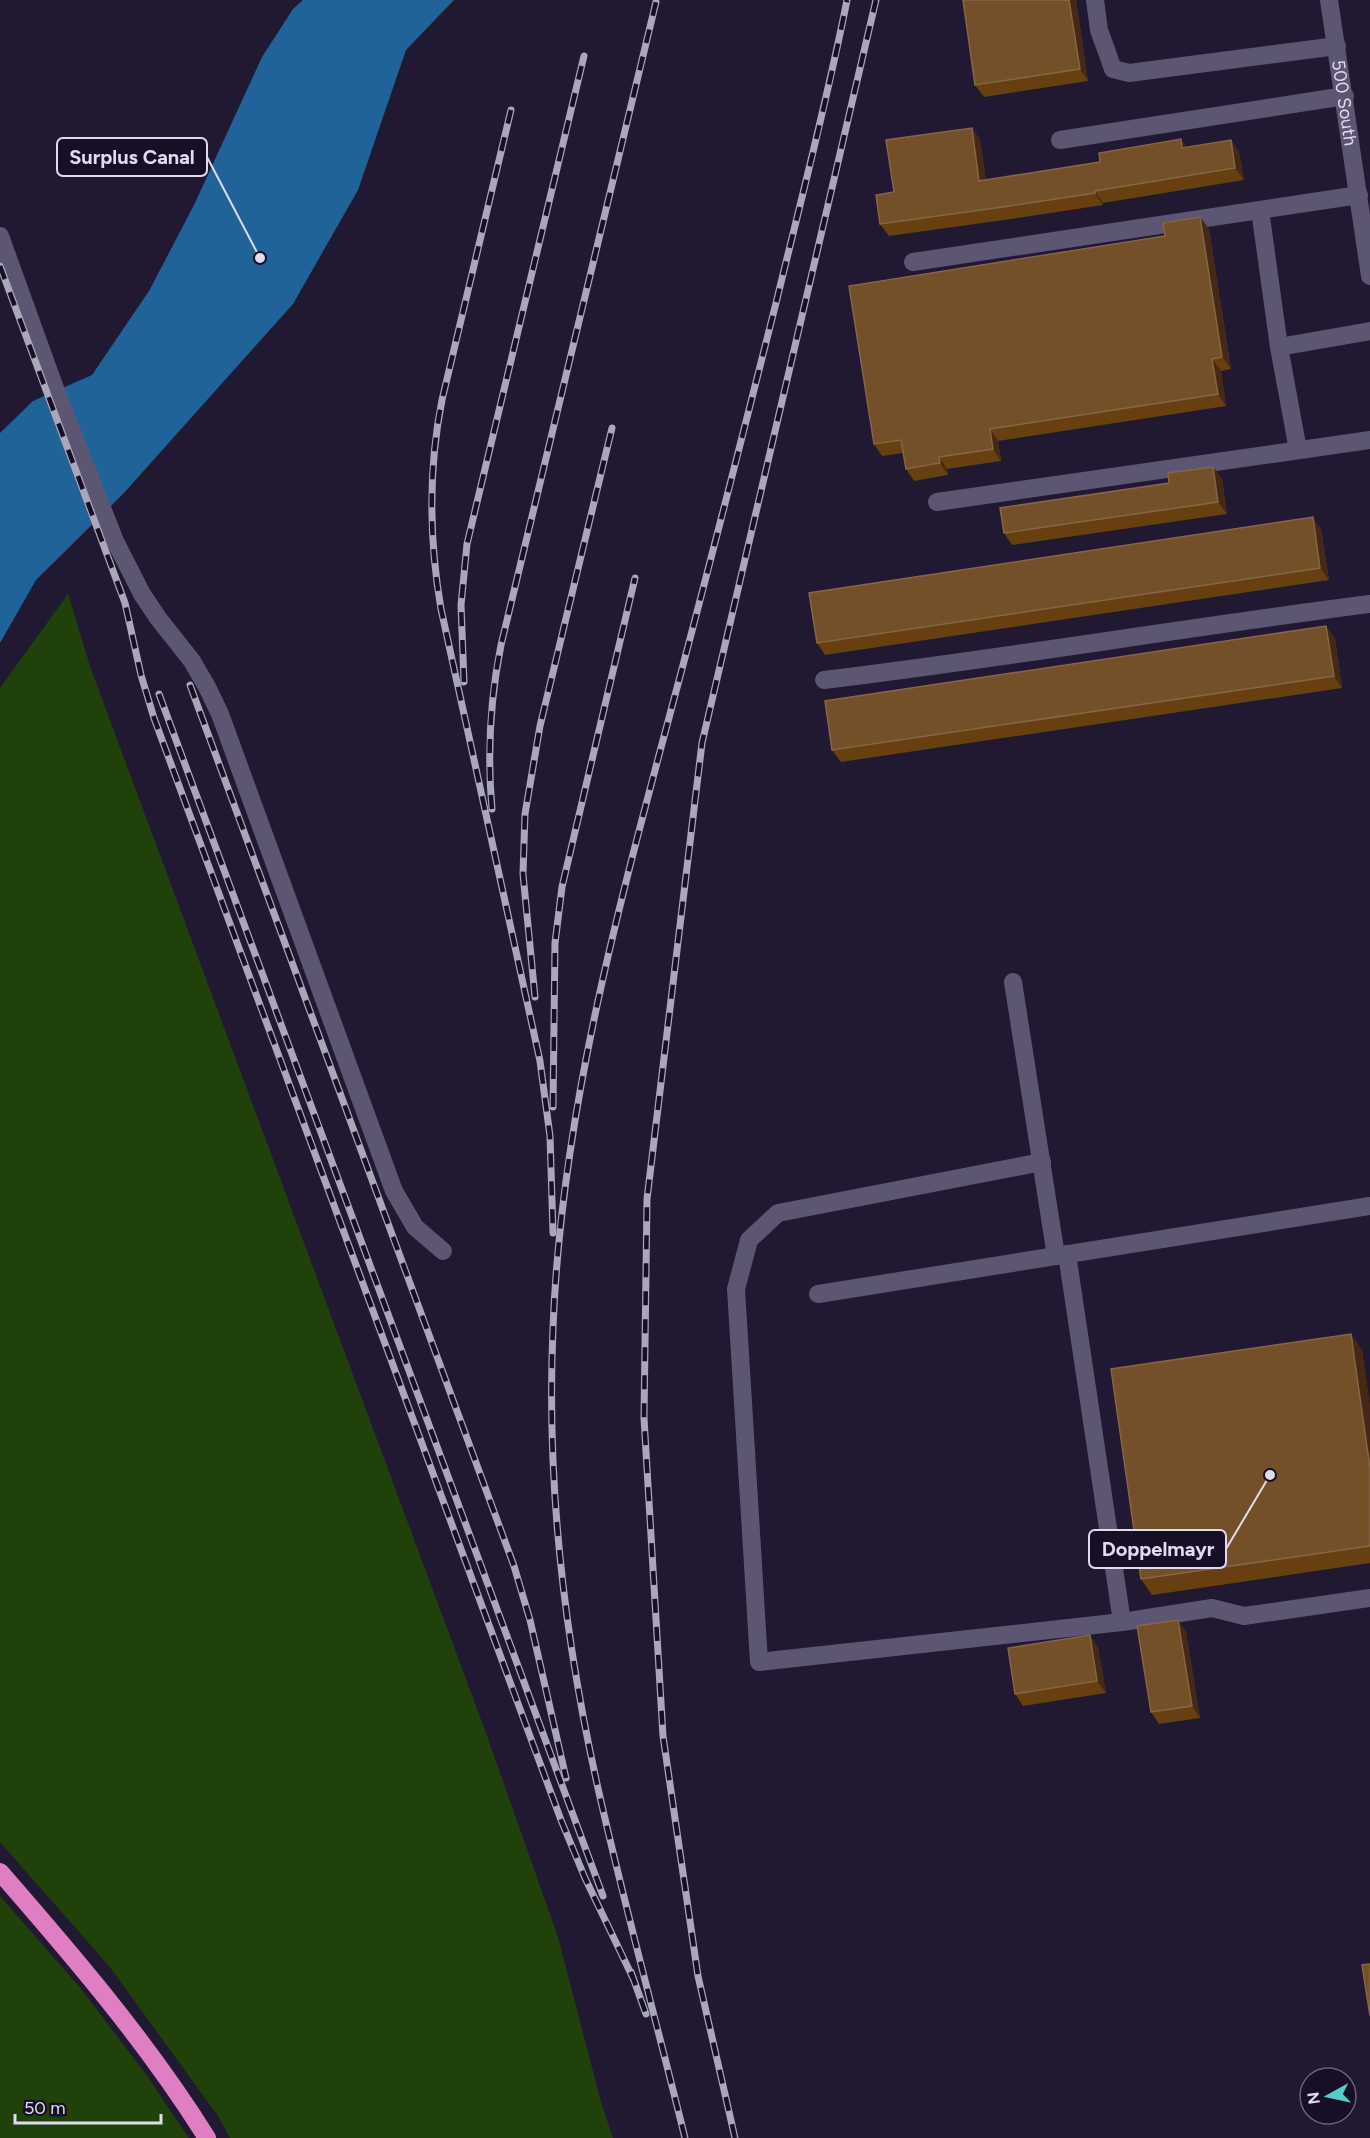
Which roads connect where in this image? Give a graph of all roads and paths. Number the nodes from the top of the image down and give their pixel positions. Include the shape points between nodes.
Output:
1 (1095, 0) edge
2 (1329, 0) edge
3 (1336, 46) junction
4 (1345, 96) junction
5 (1060, 140) dead end
6 (1359, 195) junction
7 (1260, 210) junction
8 (1367, 227) edge
9 (0, 236) edge
10 (913, 262) dead end
11 (1370, 276) edge
12 (1370, 331) edge
13 (1279, 347) junction
14 (1370, 440) edge
15 (1298, 450) junction
16 (937, 502) dead end
17 (1370, 604) edge
18 (824, 680) dead end
19 (1013, 982) dead end
20 (1042, 1162) junction
21 (1370, 1206) edge
22 (443, 1251) dead end
23 (1062, 1255) junction
24 (818, 1294) dead end
25 (1370, 1598) edge
26 (1122, 1622) junction
27 (0, 1872) edge
28 (207, 2138) edge

1 - 3 street via 1099,30 1113,69 1129,73
2 - 3 street, 500 South
3 - 4 street, 500 South
4 - 5 street
4 - 6 street, 500 South
6 - 7 street
6 - 8 street, 500 South
7 - 10 street
7 - 13 street
8 - 11 street, 500 South
9 - 22 street via 120,551 142,594 192,661 216,705 394,1191 415,1227
12 - 13 street
13 - 15 street
14 - 15 street
15 - 16 street
17 - 18 street
19 - 20 street
20 - 23 street
20 - 26 street via 778,1213 748,1240 736,1289 759,1662
21 - 23 street
23 - 24 street
23 - 26 street
25 - 26 street via 1245,1616 1212,1608
27 - 28 highway via 112,2004

